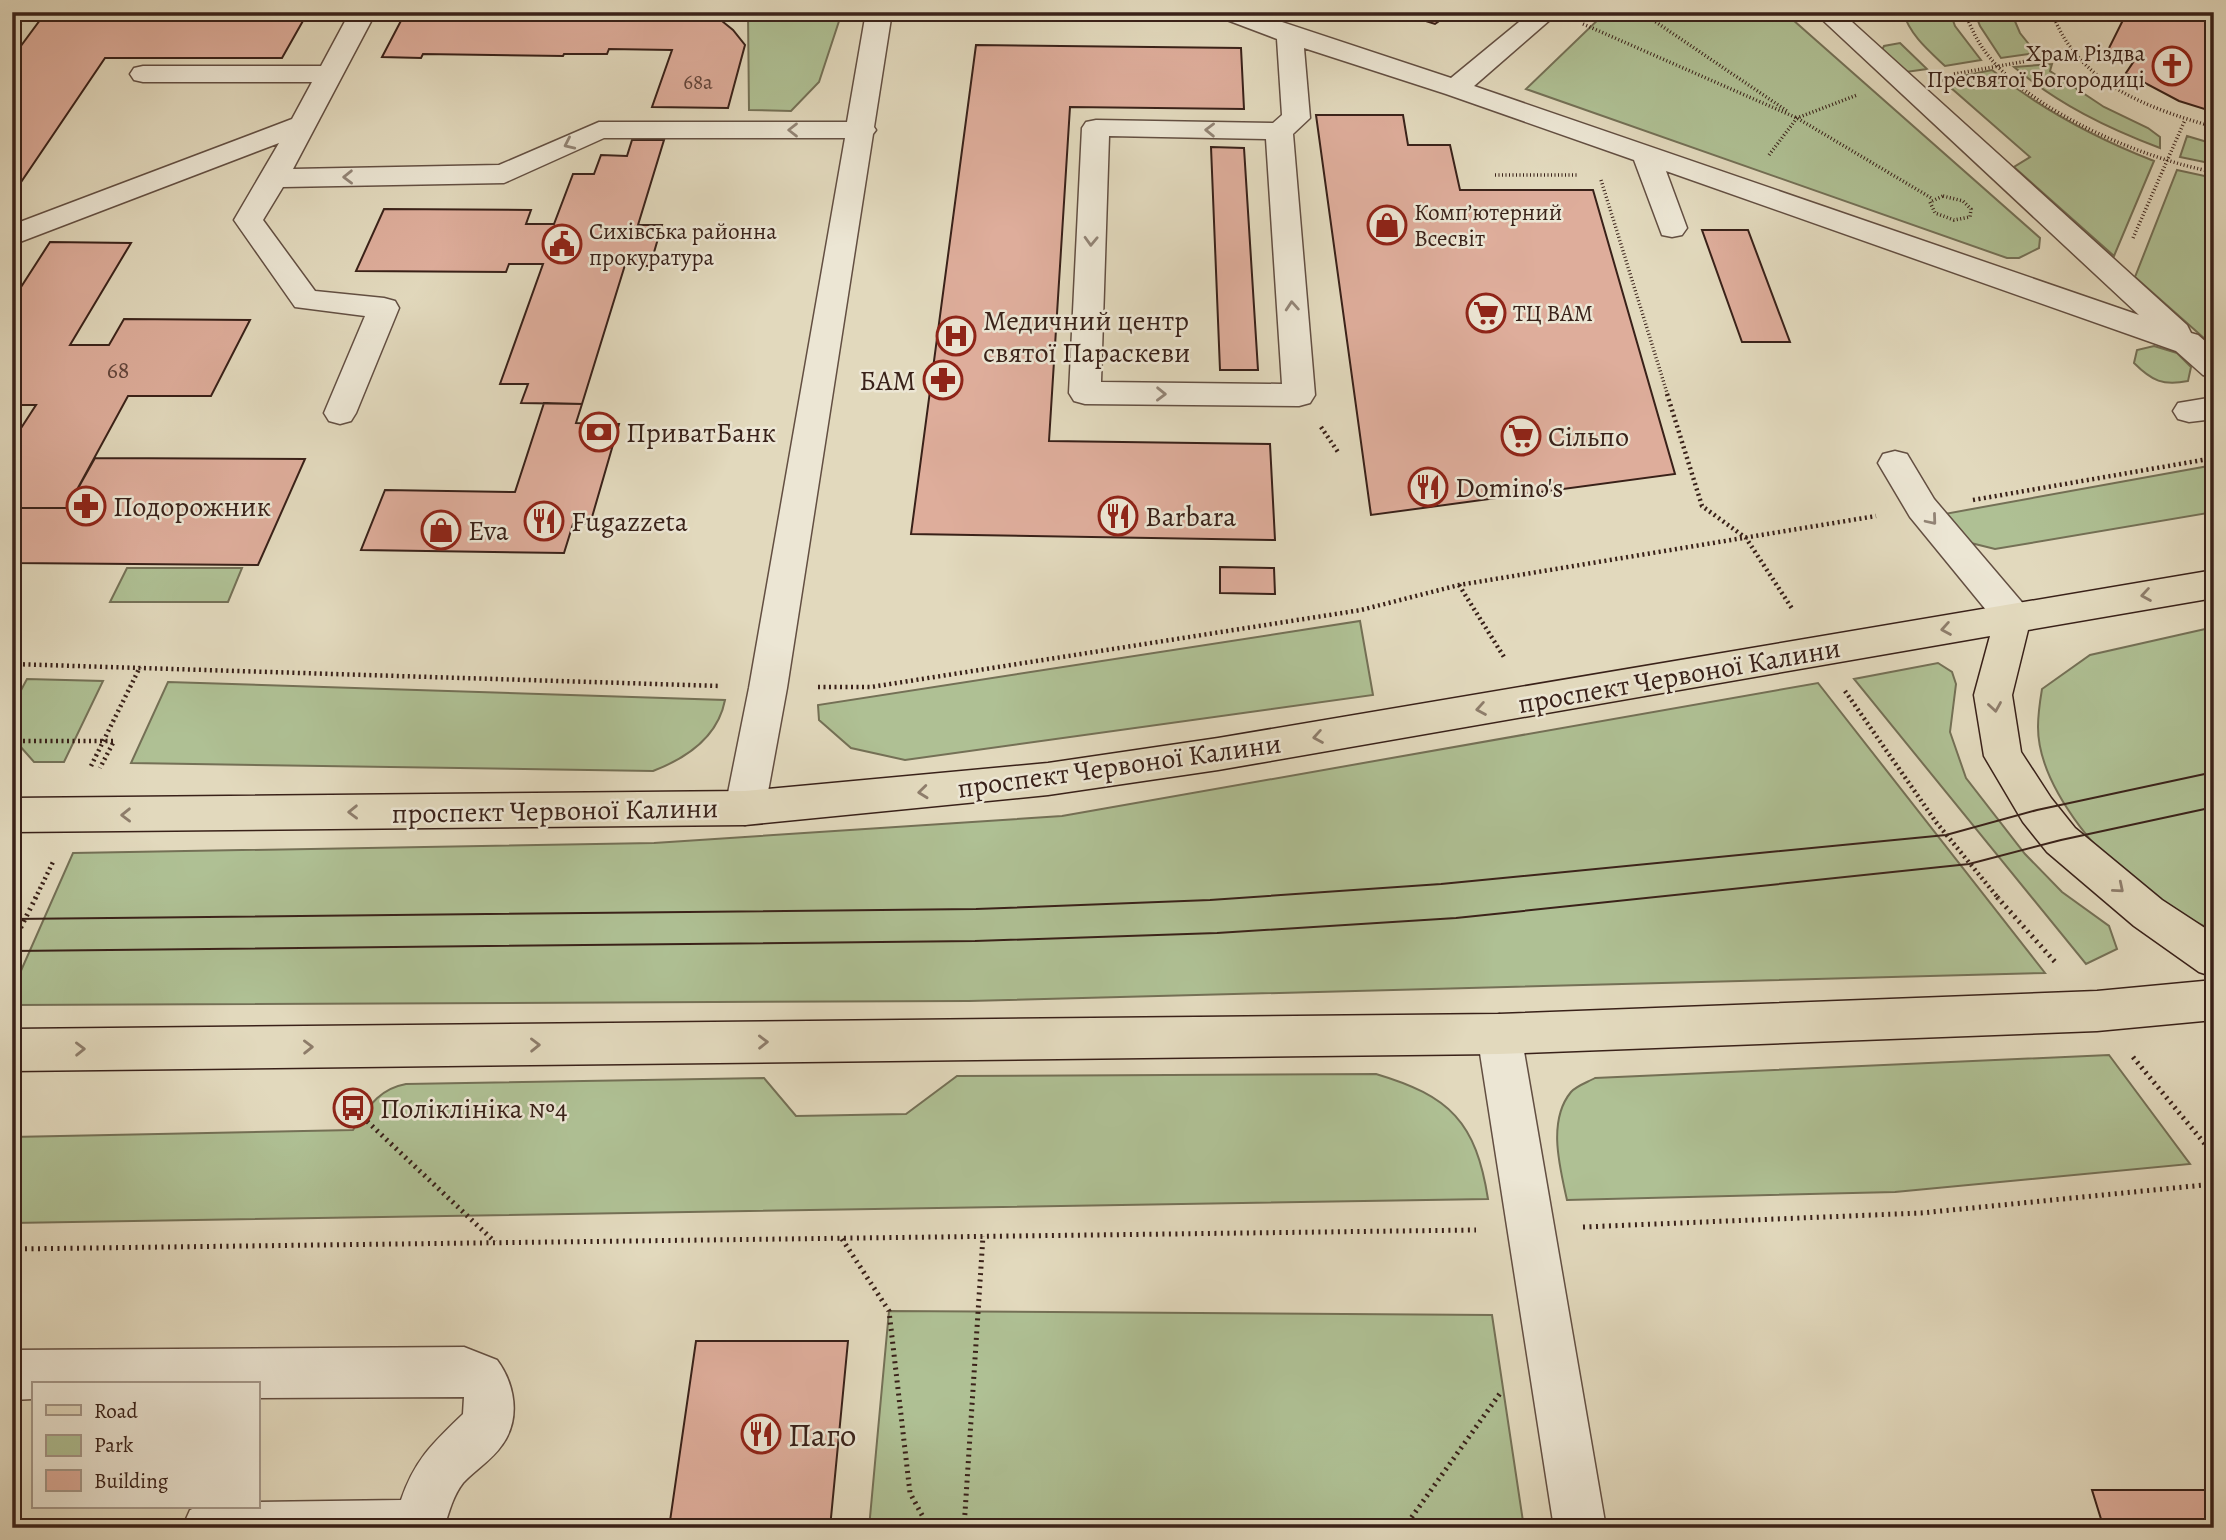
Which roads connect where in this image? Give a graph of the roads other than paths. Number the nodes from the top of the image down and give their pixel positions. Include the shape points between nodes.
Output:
1 (363, 12) edge
2 (879, 12) edge
3 (1228, 12) edge
4 (1547, 12) edge
5 (1826, 12) edge
6 (1290, 35) junction
7 (143, 74) dead end
8 (329, 74) junction
9 (1455, 88) junction
10 (301, 125) junction
11 (862, 130) junction
12 (1279, 131) junction
13 (1646, 154) junction
14 (274, 178) junction
15 (1672, 228) dead end
16 (12, 236) edge
17 (2187, 343) junction
18 (2214, 367) edge
19 (340, 413) dead end
20 (1895, 463) dead end
21 (2214, 584) edge
22 (2013, 617) junction
23 (745, 808) junction
24 (12, 815) edge
25 (2214, 958) edge
26 (2214, 1000) edge
27 (1499, 1034) junction
28 (12, 1050) edge
29 (12, 1375) edge
30 (418, 1527) edge
31 (208, 1528) edge
32 (1580, 1528) edge

1 - 8 street
2 - 11 street
3 - 6 street
4 - 9 street
5 - 17 street
6 - 9 street
6 - 12 street via 1296,118
7 - 8 street
8 - 10 street
9 - 13 street
10 - 14 street
10 - 16 street
11 -> 14 street via 599,130 504,174
11 - 23 street
12 -> 12 street via 1096,128 1085,393 1299,396
13 - 15 street
13 - 17 street
14 - 19 street via 248,220 306,300 384,308
17 - 18 street
20 -> 22 street via 1922,508
21 -> 22 main road, проспект Червоної Калини
22 -> 23 main road, проспект Червоної Калини via 1218,754 1048,779
22 -> 25 main road via 1993,695 2003,756 2037,810 2062,839 2148,913
23 -> 24 main road, проспект Червоної Калини
26 - 27 main road via 2097,1011
28 -> 27 main road
27 - 32 street
29 - 30 street via 464,1372 480,1377 489,1390 485,1427 444,1467 430,1490
30 - 31 street

